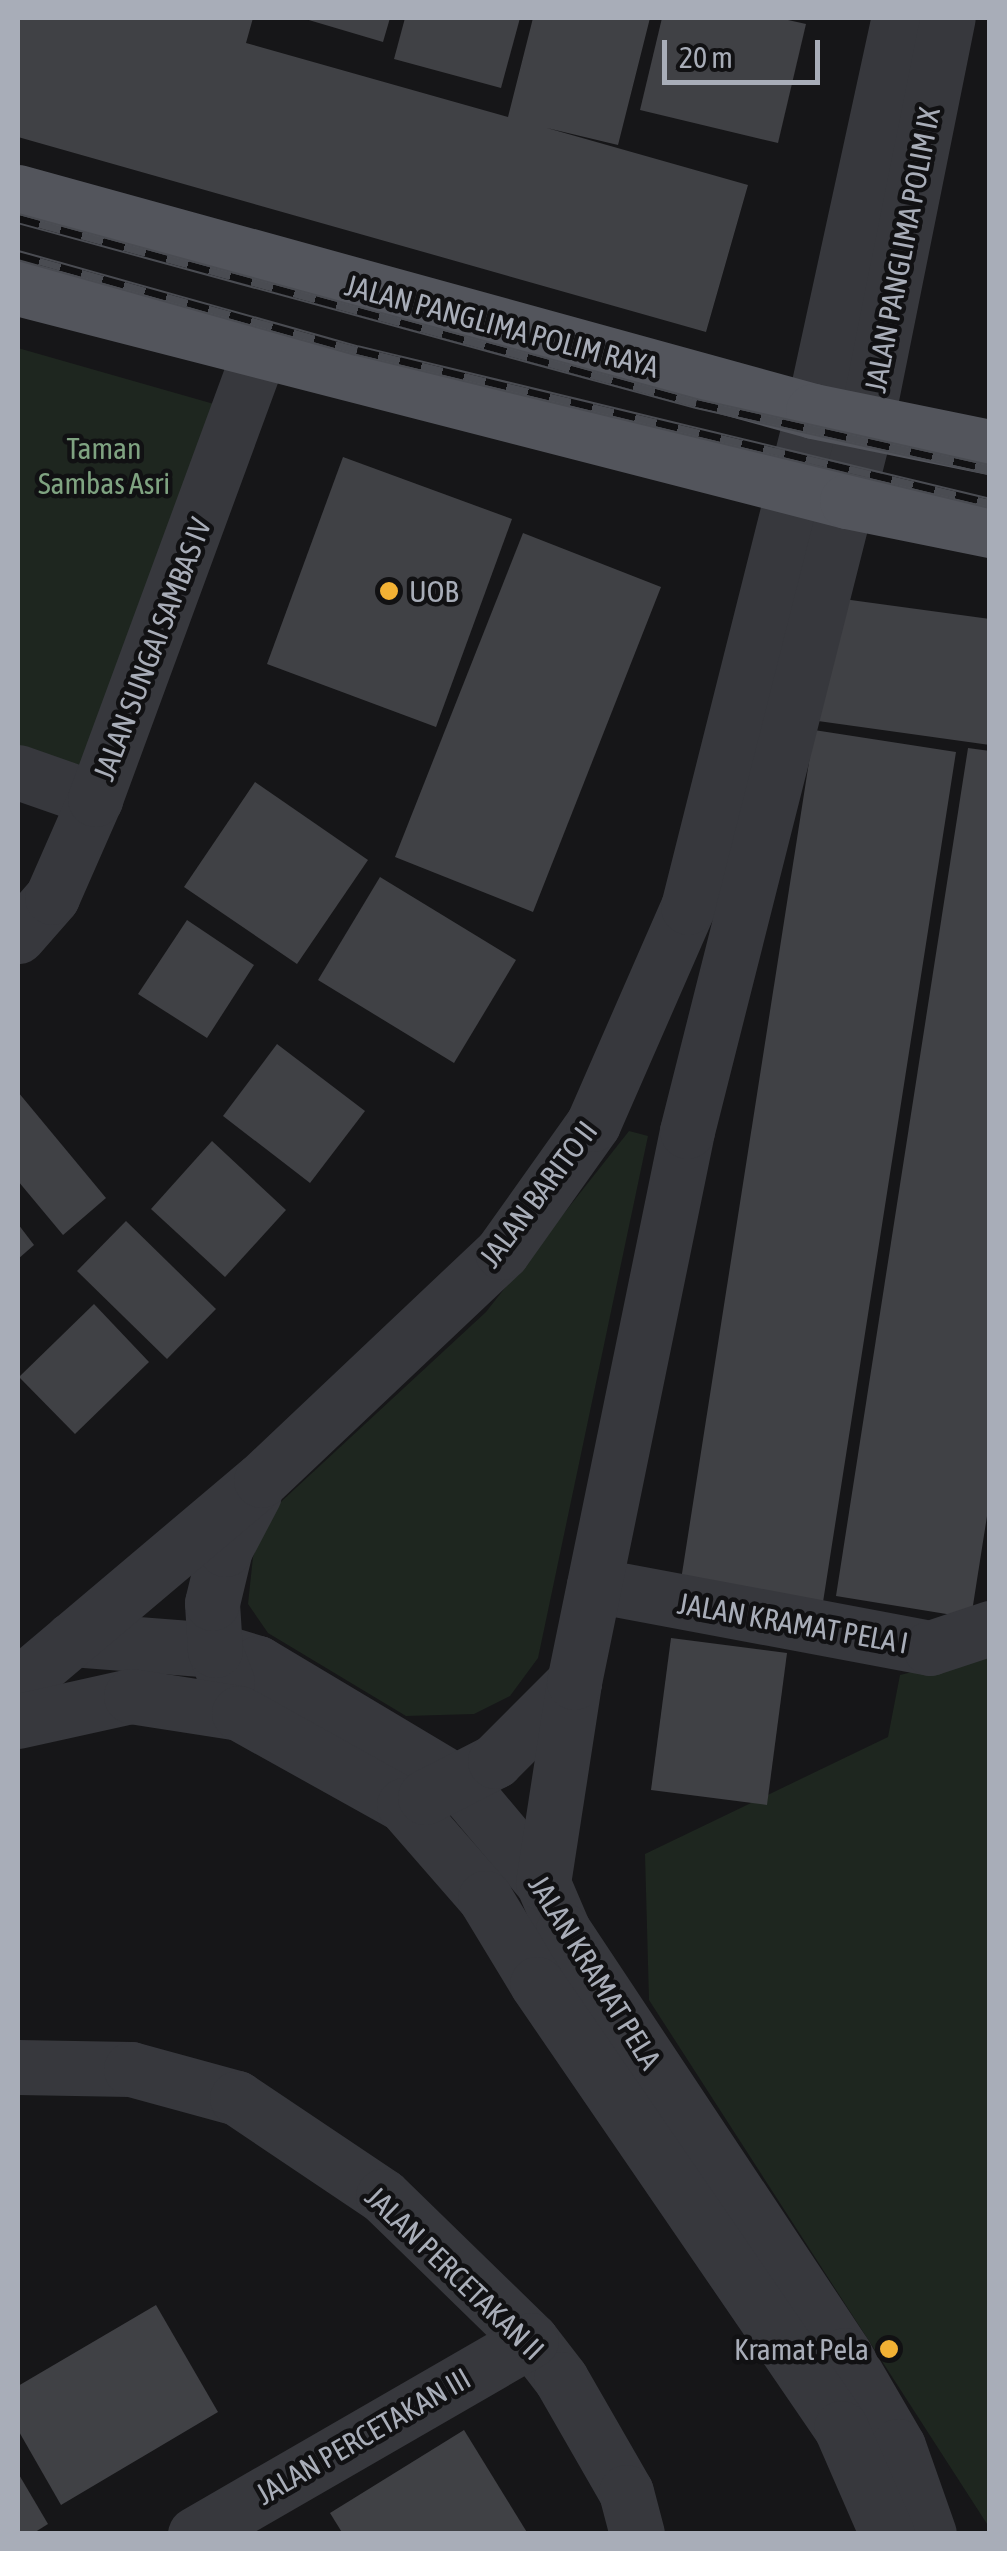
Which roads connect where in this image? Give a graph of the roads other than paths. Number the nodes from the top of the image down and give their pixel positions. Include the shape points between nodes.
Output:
1 (899, 18) edge
2 (948, 18) edge
3 (18, 192) edge
4 (18, 288) edge
5 (261, 348) junction
6 (812, 411) junction
7 (866, 423) junction
8 (990, 447) edge
9 (793, 488) junction
10 (848, 502) junction
11 (990, 530) edge
12 (18, 772) edge
13 (95, 799) junction
14 (18, 936) edge
15 (261, 1480) junction
16 (594, 1585) junction
17 (990, 1628) edge
18 (72, 1639) junction
19 (214, 1650) junction
20 (574, 1682) junction
21 (18, 1684) edge
22 (239, 1713) junction
23 (18, 1720) edge
24 (460, 1784) junction
25 (404, 1805) junction
26 (543, 1883) junction
27 (18, 2066) edge
28 (531, 2340) junction
29 (195, 2534) edge
30 (637, 2534) edge
31 (887, 2534) edge
32 (929, 2534) edge

1 - 6 street, JALAN PANGLIMA POLIM IX
2 - 7 street, JALAN PANGLIMA POLIM IX
3 - 6 main road, JALAN PANGLIMA POLIM RAYA
4 - 5 main road
5 - 9 main road
5 - 13 street, JALAN SUNGAI SAMBAS IV
6 - 7 main road, JALAN PANGLIMA POLIM RAYA
6 - 9 street, JALAN BARITO II
7 - 8 main road, JALAN PANGLIMA POLIM RAYA
7 - 10 street
9 - 10 main road
9 - 15 street, JALAN BARITO II via 688,907 593,1124 502,1252
10 - 11 main road
10 - 16 street via 686,1132
12 - 13 street
13 - 14 street, JALAN SUNGAI SAMBAS IV via 52,897
15 - 18 street, JALAN BARITO II
15 - 19 street via 225,1549 212,1603
16 - 17 street, JALAN KRAMAT PELA I via 930,1648
16 - 20 street
18 - 19 street, JALAN KRAMAT PELA
18 - 21 street, JALAN BARITO II
19 - 22 street
19 - 24 street, JALAN KRAMAT PELA via 258,1663
20 - 24 street via 528,1734
20 - 26 street
22 - 23 street, JALAN KRAMAT PELA via 131,1696
22 - 25 street, JALAN KRAMAT PELA
24 - 25 street
24 - 26 street, JALAN KRAMAT PELA
25 - 31 street, JALAN KRAMAT PELA via 485,1898 841,2428
26 - 32 street, JALAN KRAMAT PELA via 563,1930 845,2355 898,2446
27 - 28 street, JALAN PERCETAKAN II via 131,2069 237,2098 383,2196
28 - 29 street, JALAN PERCETAKAN III
28 - 30 street, JALAN PERCETAKAN II via 562,2379 626,2492

